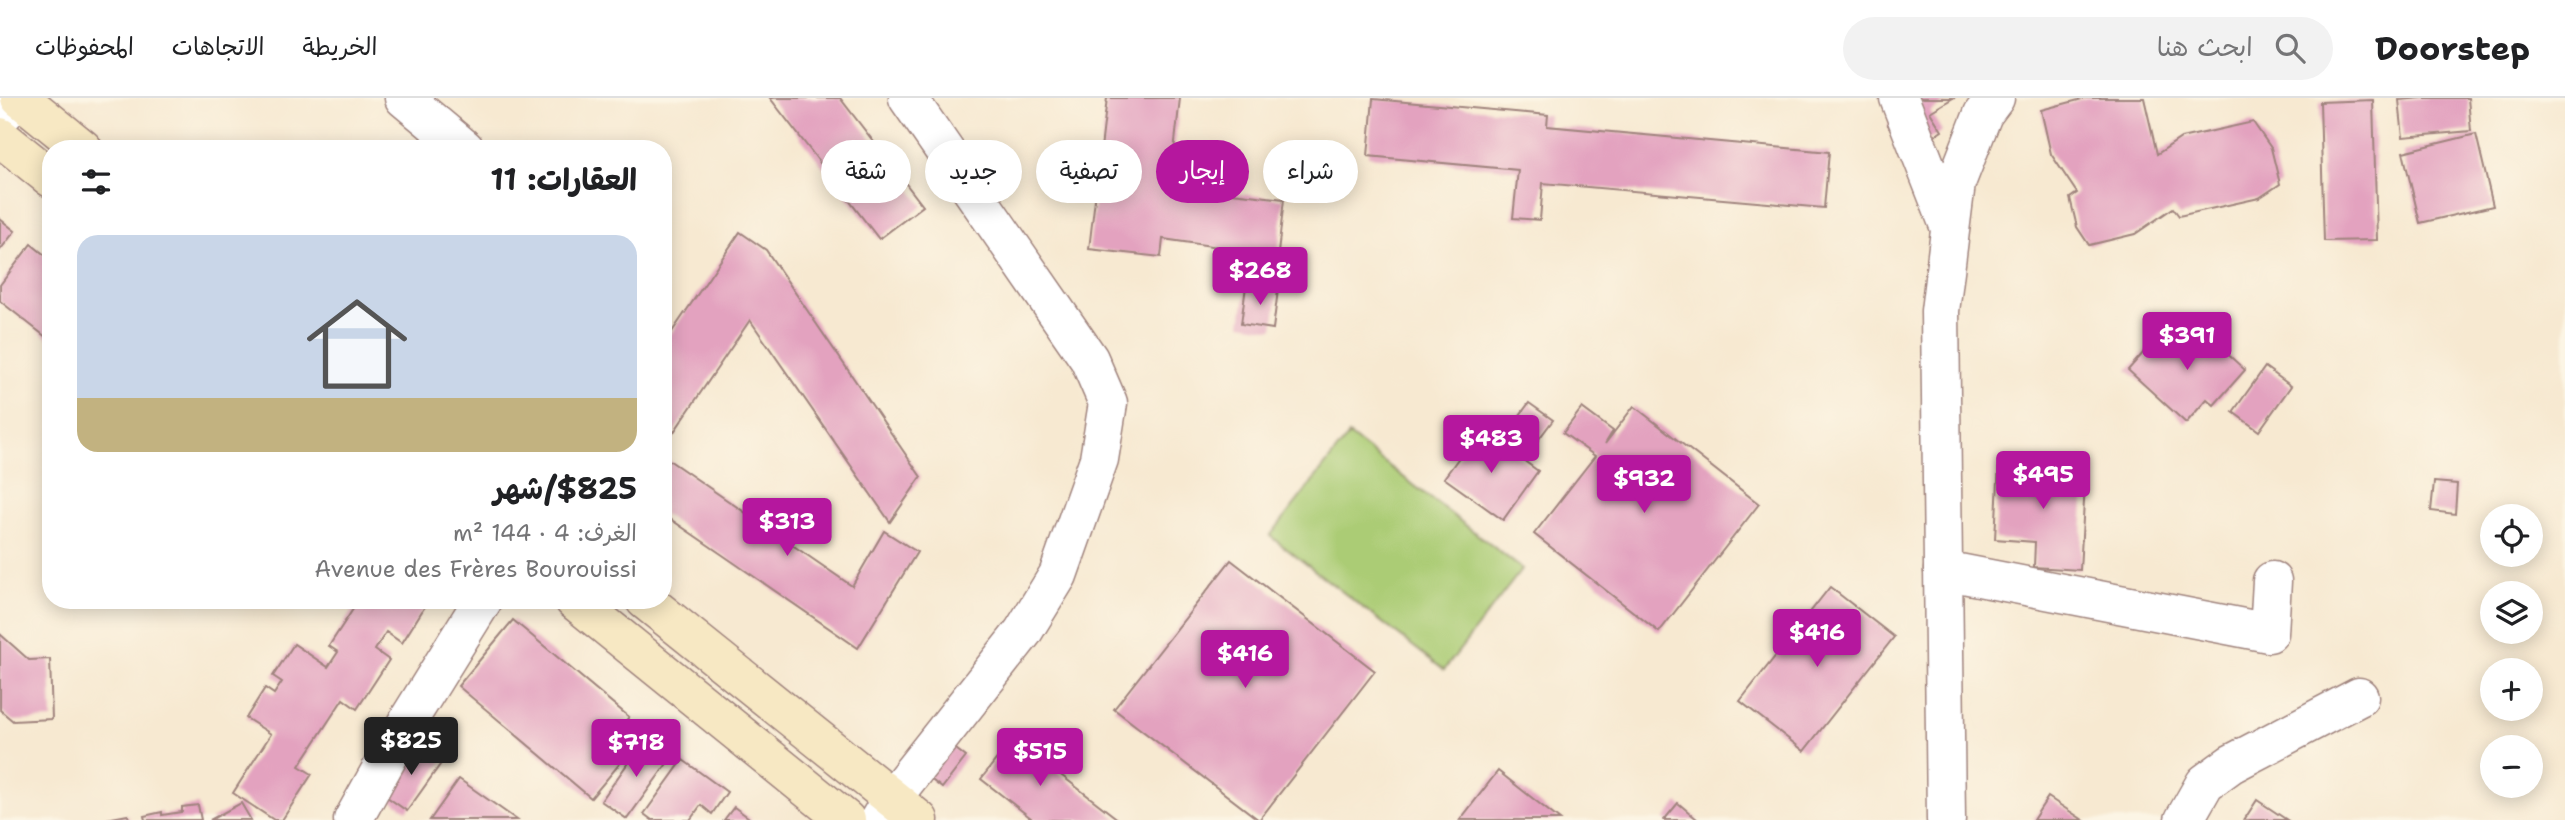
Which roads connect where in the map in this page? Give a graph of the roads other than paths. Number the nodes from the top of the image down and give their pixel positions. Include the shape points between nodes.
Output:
1 (19, 98) edge
2 (404, 98) edge
3 (908, 98) edge
4 (1899, 98) edge
5 (1996, 98) edge
6 (0, 117) edge
7 (0, 137) edge
8 (72, 140) edge
9 (454, 140) edge
10 (42, 171) edge
11 (1950, 228) junction
12 (1943, 570) junction
13 (2272, 581) dead end
14 (477, 609) edge
15 (585, 609) edge
16 (656, 609) edge
17 (2359, 697) dead end
18 (897, 813) edge
19 (353, 820) edge
20 (846, 820) edge
21 (1946, 820) edge
22 (2183, 820) edge

1 - 6 street
1 - 8 main road
2 - 9 street
3 - 18 street via 1089,359 1108,404 1099,459 1058,575
4 - 11 street
5 - 11 street via 1983,114 1956,183
7 - 10 main road
11 - 12 street via 1940,311
12 - 13 street via 2269,633
12 - 21 street
14 - 19 street
15 - 20 main road
16 - 18 main road
17 - 22 street via 2231,764 2204,783

